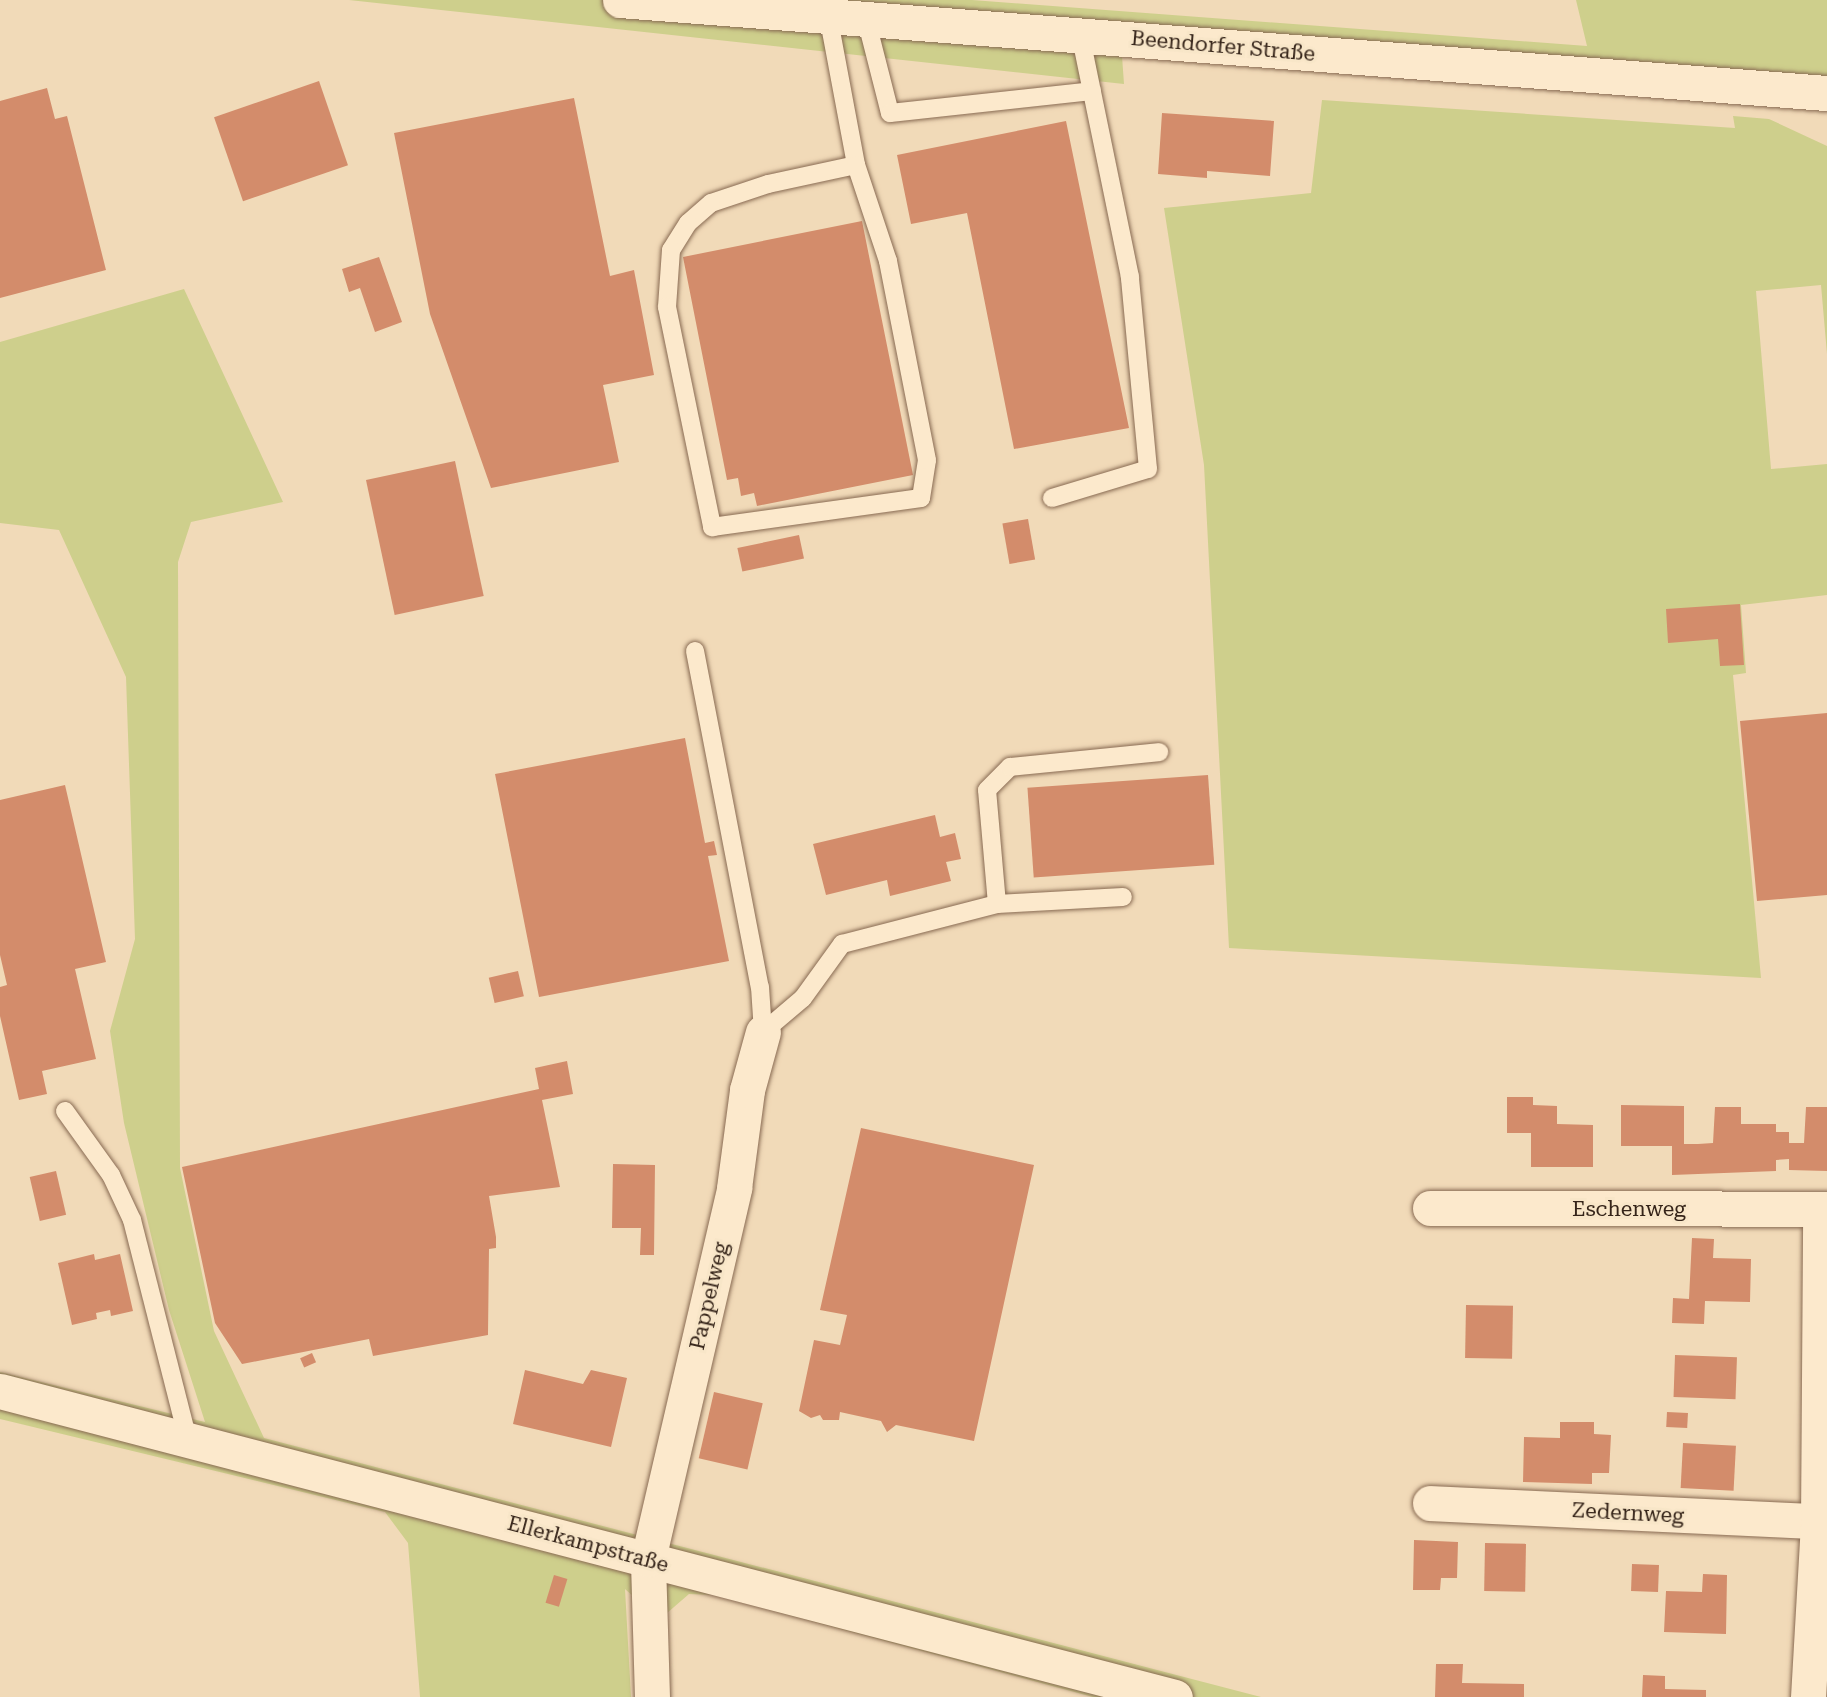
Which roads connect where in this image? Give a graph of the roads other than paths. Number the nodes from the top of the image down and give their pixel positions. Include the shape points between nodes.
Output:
1 (620, 0) edge
2 (828, 15) junction
3 (866, 19) junction
4 (1080, 34) junction
5 (1092, 91) junction
6 (1827, 93) edge
7 (856, 165) junction
8 (1052, 498) dead end
9 (695, 651) dead end
10 (1159, 752) dead end
11 (1123, 897) dead end
12 (996, 904) junction
13 (763, 1032) junction
14 (65, 1111) dead end
15 (1430, 1208) dead end
16 (1824, 1209) edge
17 (0, 1391) edge
18 (188, 1440) junction
19 (1430, 1503) dead end
20 (1823, 1523) edge
21 (648, 1559) junction
22 (652, 1697) edge
23 (1175, 1697) edge
24 (1808, 1697) edge

1 - 2 street, Beendorfer Straße
2 - 3 street, Beendorfer Straße
2 - 7 lane
3 - 4 street, Beendorfer Straße
3 - 5 lane via 890,113
4 - 5 lane
4 - 6 street, Beendorfer Straße
5 - 8 lane via 1130,277 1148,469
7 - 7 lane via 768,184 711,203 688,223 671,250 667,307 712,527 921,498 927,460 888,261
9 - 13 lane via 760,987
10 - 12 lane via 1010,767 987,790
11 - 12 lane
12 - 13 lane via 842,944 803,998
13 - 21 street, Pappelweg via 747,1090 734,1188
14 - 18 lane via 111,1175 132,1220
15 - 16 street, Eschenweg
16 - 20 street
17 - 18 street, Ellerkampstraße
18 - 21 street, Ellerkampstraße
19 - 20 street, Zedernweg
20 - 24 street
21 - 22 street, Pappelweg
21 - 23 street, Ellerkampstraße

